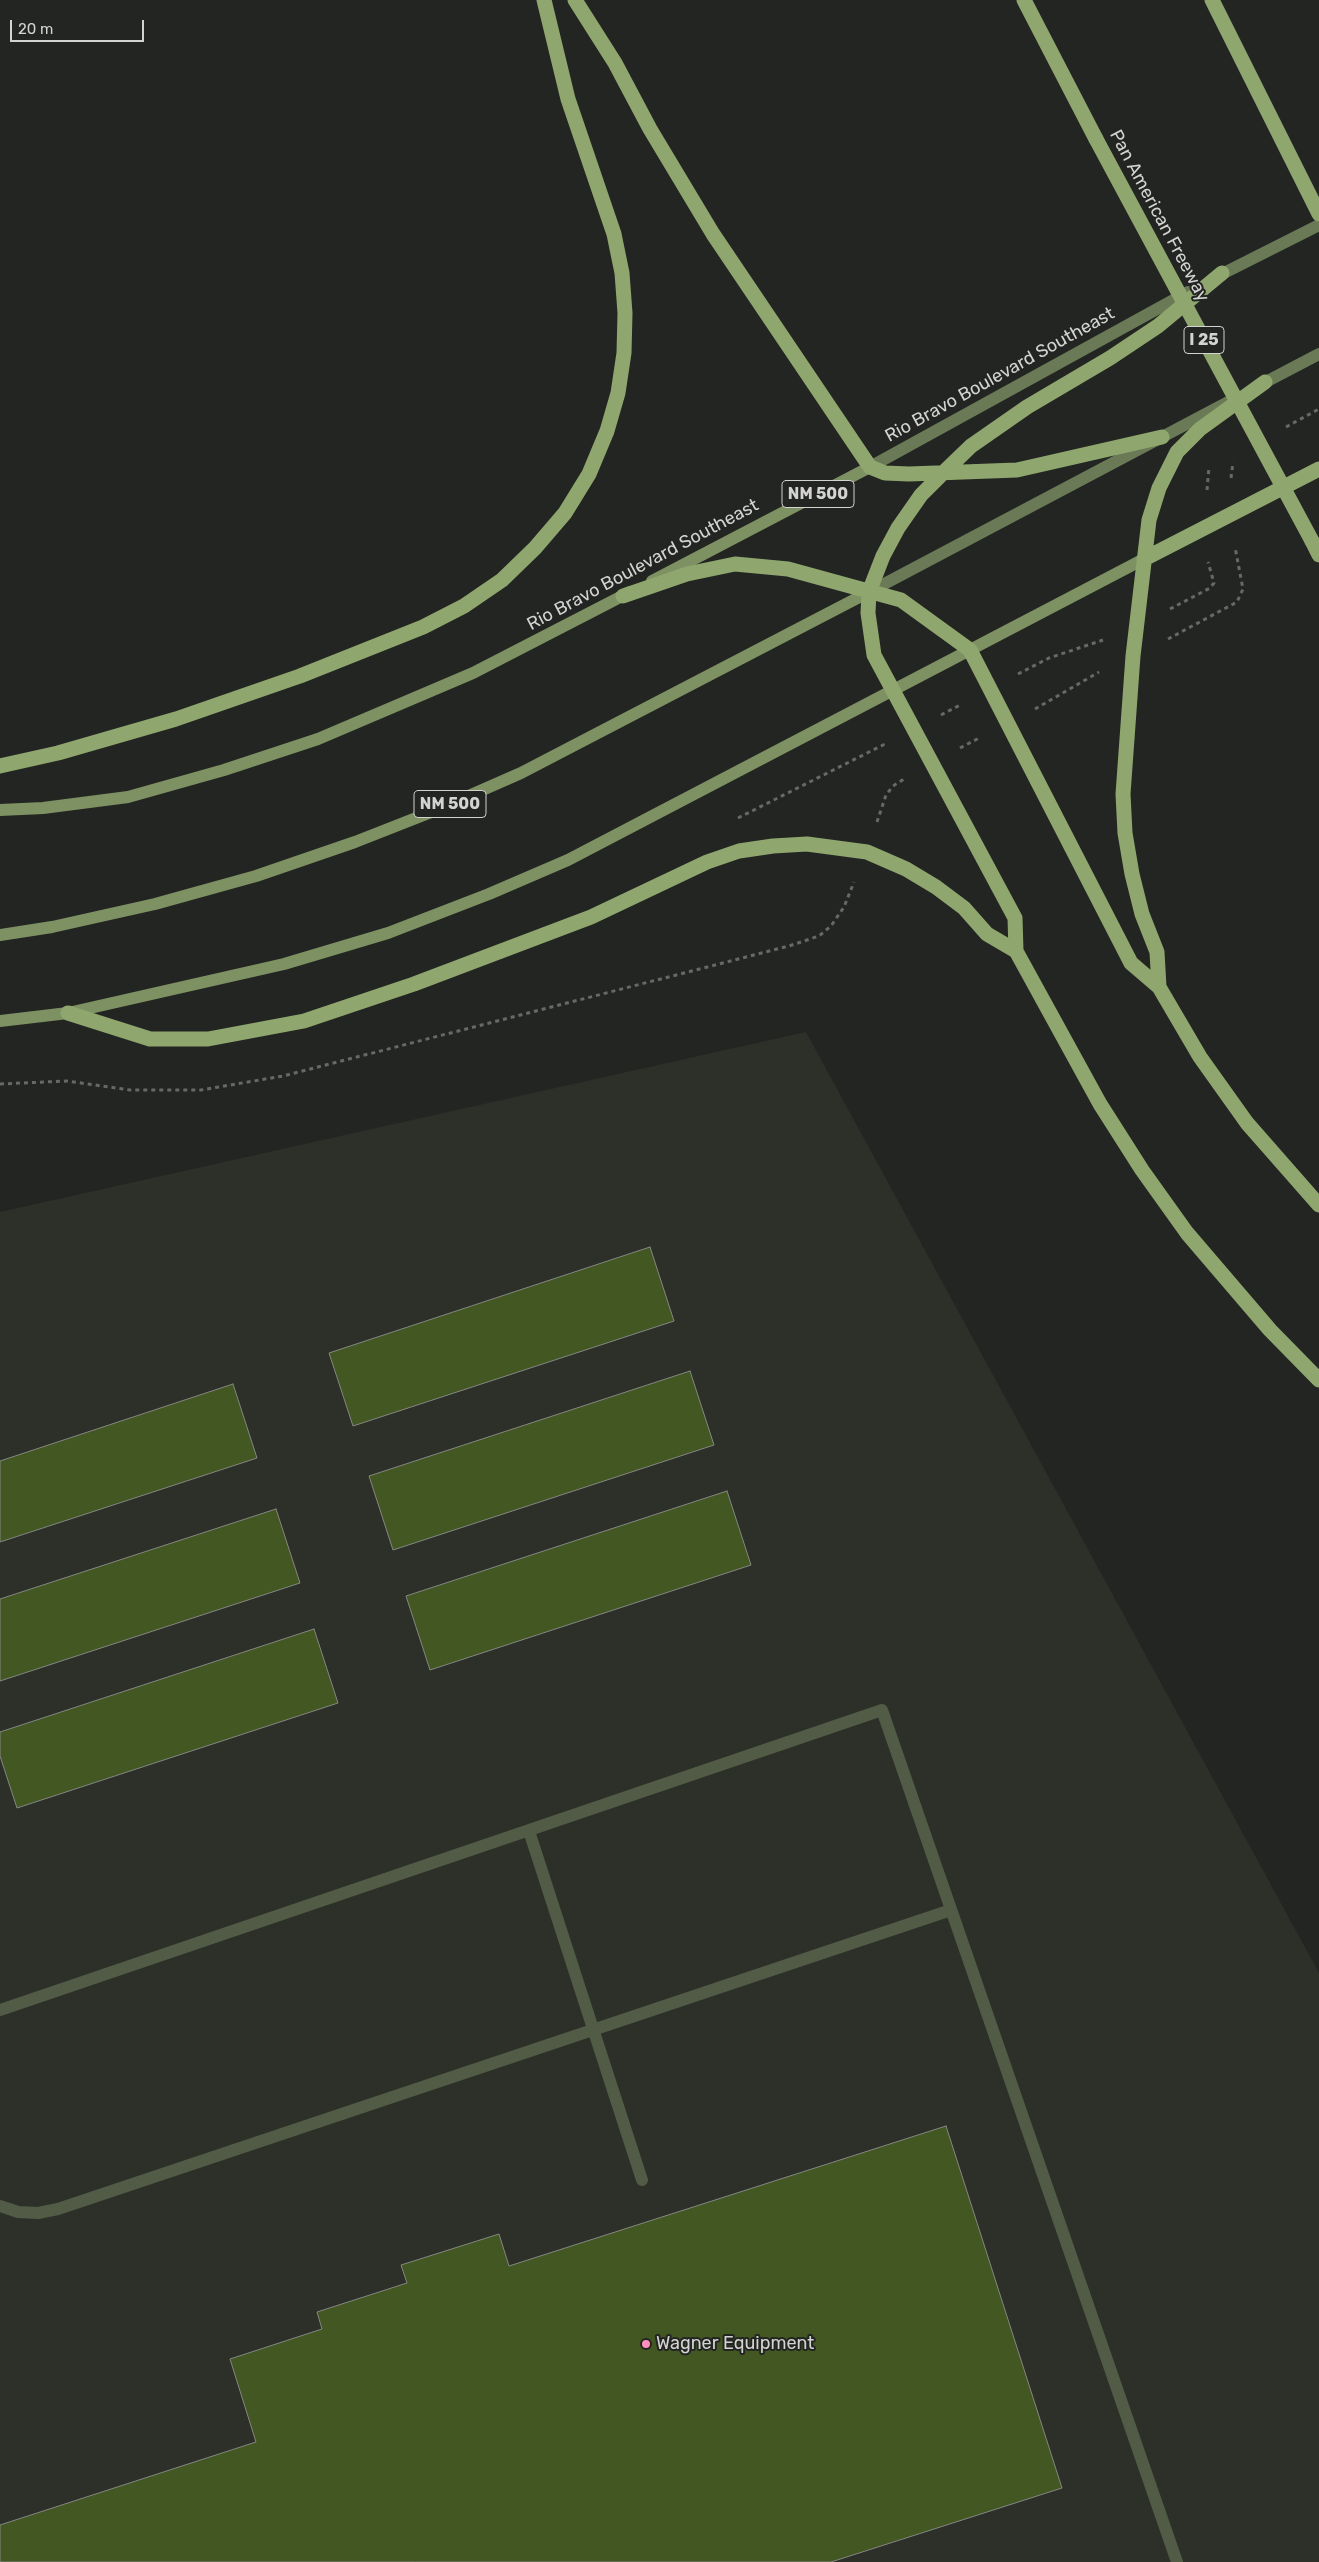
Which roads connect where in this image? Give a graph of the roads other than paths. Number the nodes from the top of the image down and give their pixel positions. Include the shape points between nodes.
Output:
1 (544, 0) edge
2 (575, 0) edge
3 (1024, 0) edge
4 (1212, 0) edge
5 (1319, 214) edge
6 (1319, 225) edge
7 (1222, 273) junction
8 (1319, 354) edge
9 (1265, 382) junction
10 (1162, 437) junction
11 (870, 466) junction
12 (1319, 469) edge
13 (944, 472) junction
14 (1319, 555) edge
15 (1144, 559) junction
16 (869, 592) junction
17 (624, 596) junction
18 (970, 650) junction
19 (894, 690) junction
20 (0, 766) edge
21 (0, 810) edge
22 (0, 935) edge
23 (1016, 951) junction
24 (1159, 987) junction
25 (68, 1014) junction
26 (0, 1020) edge
27 (1319, 1205) edge
28 (1319, 1380) edge
29 (529, 1831) junction
30 (951, 1910) junction
31 (0, 2010) edge
32 (594, 2030) junction
33 (642, 2180) dead end
34 (0, 2206) edge
35 (1177, 2562) edge

1 - 20 highway via 568,99 614,234 622,273 625,313 624,353 607,431 589,474 565,513 502,580 464,606 422,627 300,676 176,719
2 - 11 highway via 713,234
3 - 14 highway, Pan American Freeway / I 25, bridge
4 - 5 highway
6 - 7 main road, Rio Bravo Boulevard Southeast / NM 500
7 - 11 main road, Rio Bravo Boulevard Southeast / NM 500
7 - 13 highway via 1158,326 1026,407 971,446
8 - 9 main road, NM 500
9 - 10 main road, NM 500
9 - 15 highway via 1200,429 1177,452 1156,496
10 - 13 highway via 1017,470
10 - 16 main road, NM 500
11 - 13 highway via 885,473
11 - 17 main road, Rio Bravo Boulevard Southeast / NM 500
12 - 15 highway
13 - 16 highway via 921,495 898,528
15 - 18 main road
15 - 24 highway via 1123,794 1132,874 1142,914 1157,952
16 - 17 highway via 788,569 734,564 687,574
16 - 18 highway via 901,600
16 - 19 highway via 868,613 874,656
16 - 22 main road, NM 500 via 521,773 439,809 256,876 155,904
17 - 21 main road, Rio Bravo Boulevard Southeast / NM 500 via 473,673 318,739 128,797
18 - 19 main road
18 - 24 highway via 1131,963
19 - 23 highway via 1015,918
19 - 25 main road via 568,860 490,894 388,933 284,964
23 - 25 highway via 987,934 964,908 906,869 866,852 807,844 773,846 739,851 707,862 591,917 414,984 304,1021 208,1039 150,1039
23 - 28 highway via 1100,1104 1148,1178 1228,1283
24 - 27 highway via 1200,1057 1247,1123
25 - 26 main road
29 - 30 lane via 882,1710
29 - 31 lane
29 - 32 lane
30 - 32 lane
30 - 35 lane
32 - 33 lane
32 - 34 lane via 58,2209 18,2212

